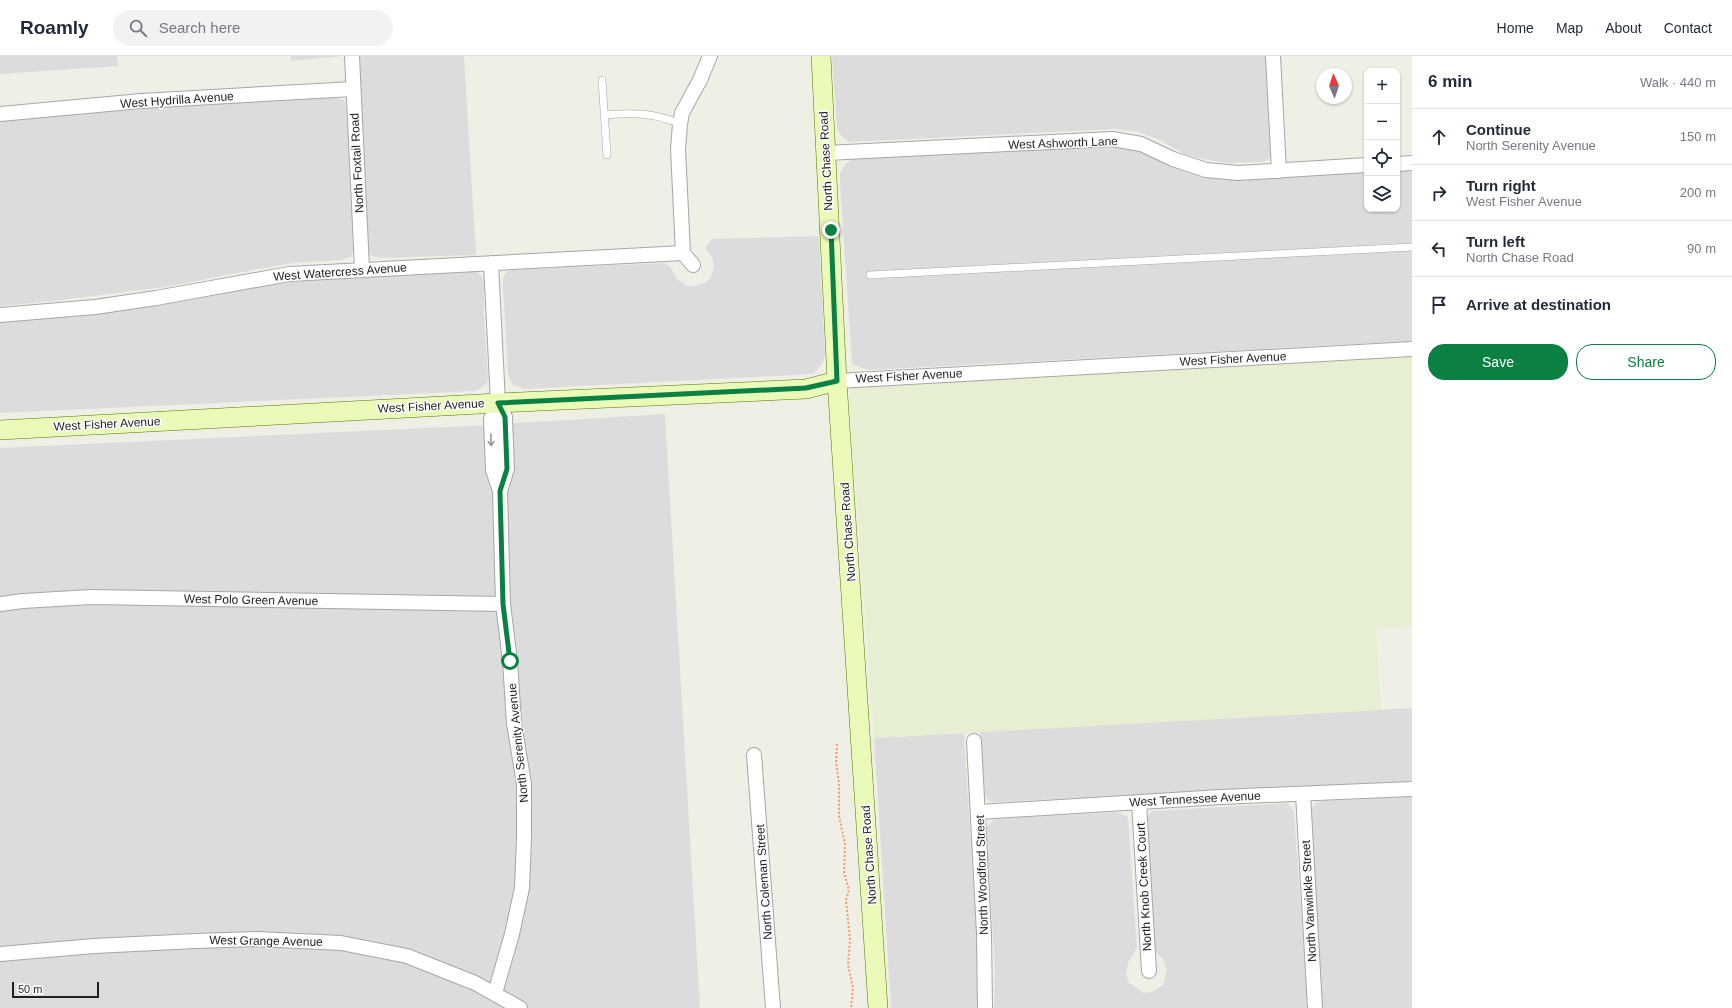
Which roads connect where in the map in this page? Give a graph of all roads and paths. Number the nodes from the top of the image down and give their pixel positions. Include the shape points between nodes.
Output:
1 (352, 56) edge
2 (710, 56) edge
3 (820, 56) edge
4 (1273, 56) edge
5 (602, 80) dead end
6 (353, 89) junction
7 (0, 114) edge
8 (604, 115) junction
9 (680, 124) junction
10 (826, 153) junction
11 (607, 155) dead end
12 (1412, 163) edge
13 (1400, 164) edge
14 (1364, 165) edge
15 (1279, 171) junction
16 (1412, 246) edge
17 (683, 253) junction
18 (491, 263) junction
19 (693, 265) dead end
20 (362, 269) junction
21 (870, 275) dead end
22 (0, 315) edge
23 (1412, 349) edge
24 (837, 381) junction
25 (498, 403) junction
26 (0, 430) edge
27 (0, 604) edge
28 (503, 604) junction
29 (974, 741) dead end
30 (837, 744) dead end
31 (754, 755) dead end
32 (1412, 789) edge
33 (1303, 794) junction
34 (1139, 802) junction
35 (979, 812) junction
36 (0, 954) edge
37 (1149, 972) dead end
38 (495, 993) junction
39 (520, 1008) edge
40 (774, 1008) edge
41 (851, 1008) edge
42 (878, 1008) edge
43 (985, 1008) edge
44 (1315, 1008) edge

1 - 6 street, North Foxtail Road
2 - 9 street via 682,113
3 - 10 street, North Chase Road
4 - 15 street
5 - 8 lane
6 - 7 street, West Hydrilla Avenue via 141,101
6 - 20 street, North Foxtail Road
8 - 9 lane via 646,113
8 - 11 lane
9 - 17 street via 678,149
10 - 15 street, West Ashworth Lane via 1112,139 1141,144 1173,159 1206,170 1238,173
10 - 24 street, North Chase Road
12 - 13 street
14 - 15 street, West Ashworth Lane
16 - 21 lane
17 - 18 street, West Watercress Avenue
17 - 19 street
18 - 20 street, West Watercress Avenue
18 - 25 street, North Serenity Avenue
20 - 22 street, West Watercress Avenue via 289,274 95,307
23 - 24 street, West Fisher Avenue
24 - 25 street, West Fisher Avenue via 806,388
24 - 42 street, North Chase Road
25 - 26 street, West Fisher Avenue
25 - 28 street, North Serenity Avenue via 505,417 507,469 500,491
27 - 28 street, West Polo Green Avenue via 91,597
28 - 38 street, North Serenity Avenue via 514,723 524,784 524,838 522,888
29 - 35 street, North Woodford Street
30 - 41 path via 839,816 845,844 844,873 849,890 846,900 850,940 848,965 853,988
31 - 40 street, North Coleman Street
32 - 33 street, West Tennessee Avenue
33 - 34 street, West Tennessee Avenue
33 - 44 street, North Vanwinkle Street
34 - 35 street, West Tennessee Avenue
34 - 37 street, North Knob Creek Court
35 - 43 street, North Woodford Street
36 - 38 street, West Grange Avenue via 196,941 258,939 341,943 407,956
38 - 39 street, West Grange Avenue

